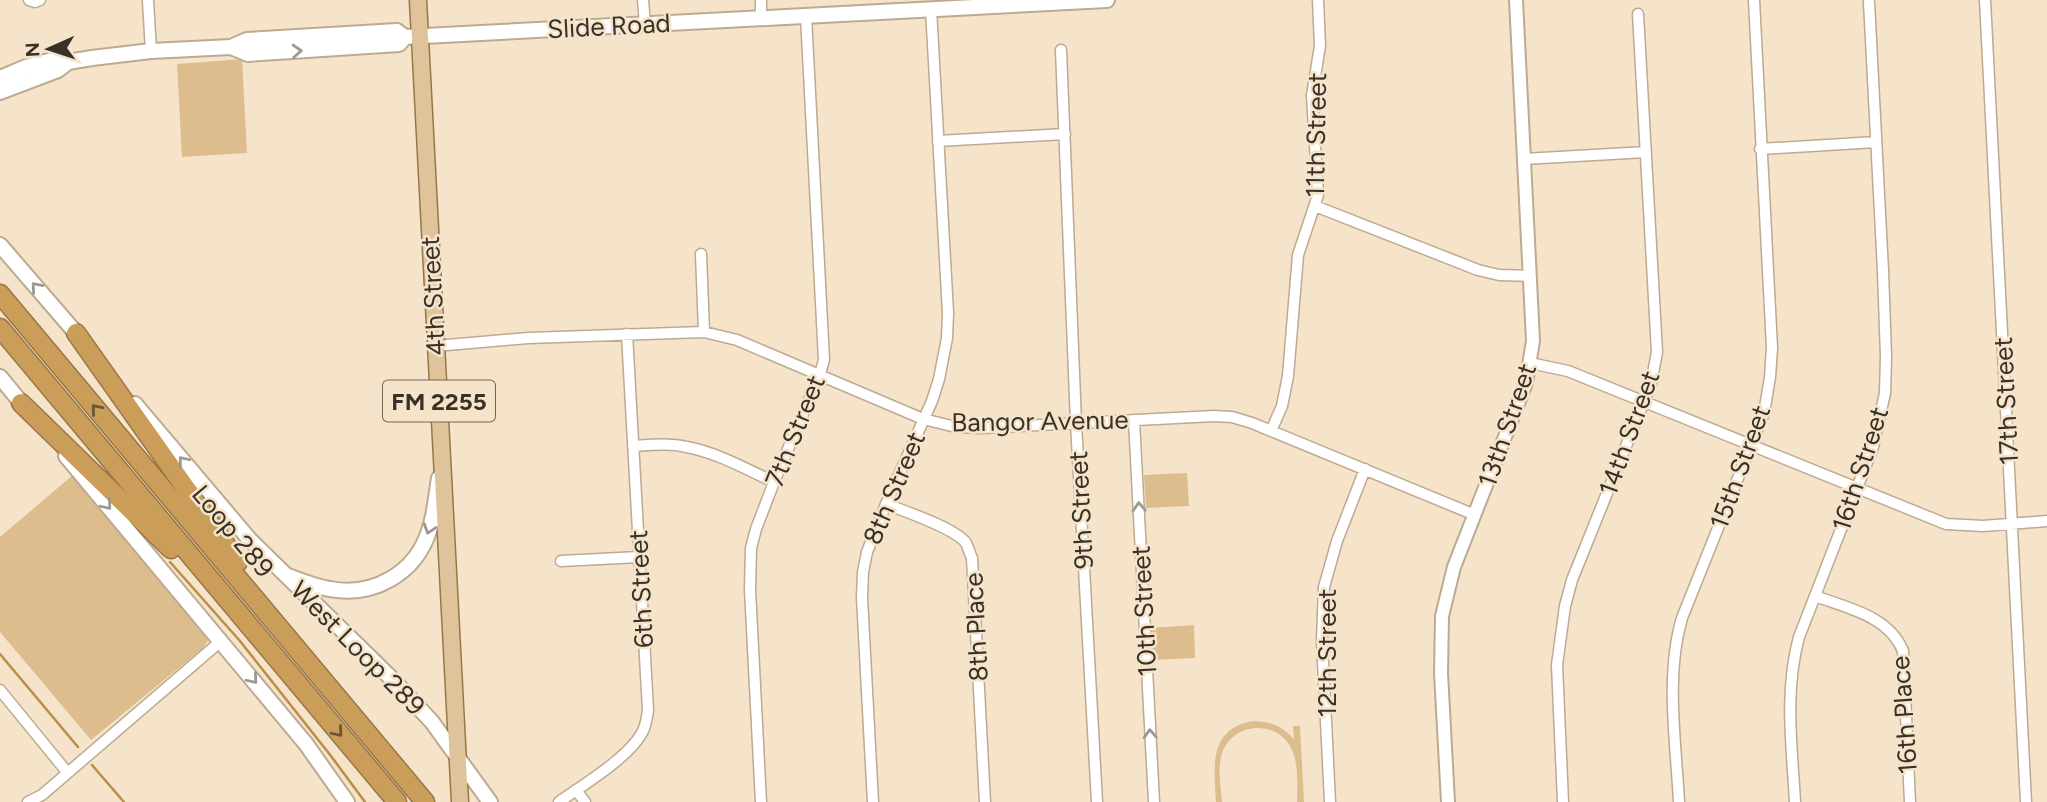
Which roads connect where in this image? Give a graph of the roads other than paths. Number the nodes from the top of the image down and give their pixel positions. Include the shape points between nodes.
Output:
1 (29, 0) edge
2 (40, 0) edge
3 (148, 0) edge
4 (418, 0) edge
5 (643, 0) edge
6 (761, 0) edge
7 (1107, 0) edge
8 (1318, 0) edge
9 (1516, 0) edge
10 (1754, 0) edge
11 (1985, 0) edge
12 (1022, 2) edge
13 (1869, 2) dead end
14 (873, 6) edge
15 (931, 9) junction
16 (1638, 14) dead end
17 (806, 16) junction
18 (761, 18) junction
19 (645, 24) junction
20 (412, 37) junction
21 (1061, 50) dead end
22 (151, 51) junction
23 (68, 62) junction
24 (0, 78) edge
25 (0, 92) edge
26 (1065, 134) junction
27 (937, 141) junction
28 (1876, 142) junction
29 (1760, 149) junction
30 (1646, 152) junction
31 (1524, 159) junction
32 (1315, 206) junction
33 (0, 246) edge
34 (701, 254) dead end
35 (1530, 276) junction
36 (0, 294) edge
37 (0, 328) edge
38 (704, 332) junction
39 (76, 333) junction
40 (627, 334) junction
41 (436, 346) junction
42 (1531, 363) junction
43 (820, 374) junction
44 (0, 377) edge
45 (1644, 402) junction
46 (21, 403) junction
47 (923, 419) junction
48 (1134, 420) junction
49 (1076, 423) junction
50 (1271, 431) junction
51 (632, 446) junction
52 (1751, 446) junction
53 (442, 463) junction
54 (1365, 469) junction
55 (774, 482) junction
56 (1857, 489) junction
57 (886, 504) junction
58 (1475, 515) junction
59 (2047, 521) edge
60 (2012, 523) junction
61 (639, 557) junction
62 (561, 562) dead end
63 (284, 575) junction
64 (1815, 596) junction
65 (221, 641) junction
66 (263, 642) junction
67 (297, 649) junction
68 (0, 690) edge
69 (457, 758) junction
70 (67, 772) junction
71 (576, 790) junction
72 (28, 802) edge
73 (347, 802) edge
74 (397, 802) edge
75 (425, 802) edge
76 (460, 802) edge
77 (490, 802) edge
78 (559, 802) edge
79 (585, 802) edge
80 (761, 802) edge
81 (873, 802) edge
82 (985, 802) edge
83 (1097, 802) edge
84 (1154, 802) edge
85 (1330, 802) edge
86 (1448, 802) edge
87 (1563, 802) edge
88 (1679, 802) edge
89 (1795, 802) edge
90 (1910, 802) edge
91 (2026, 802) edge

1 - 2 street
3 - 22 street
4 - 20 main road, 4th Street / FM 2255
5 - 19 street
6 - 18 street
7 - 12 main road, Slide Road
8 - 32 street, 11th Street via 1320,46 1312,95 1318,181
9 - 31 street, 13th Street
10 - 29 street, 15th Street
11 - 60 street, 17th Street
12 - 15 main road, Slide Road
13 - 28 street, 16th Street
14 - 15 main road, Slide Road
14 - 17 main road, Slide Road
15 - 27 street, 8th Street
16 - 30 street, 14th Street
17 - 18 main road, Slide Road
17 - 43 street, 7th Street via 824,360
18 - 19 main road, Slide Road
19 - 20 main road, Slide Road
20 - 22 main road, Slide Road via 397,31 368,32
20 - 41 main road, 4th Street / FM 2255
21 - 26 street, 9th Street
22 - 23 main road, Slide Road
23 - 24 main road, Slide Road via 56,59
23 - 25 main road, Slide Road
26 - 27 street
26 - 49 street, 9th Street
27 - 47 street, 8th Street via 947,338 939,380
28 - 29 street
28 - 56 street, 16th Street via 1885,393 1873,447
29 - 52 street, 15th Street via 1772,348 1763,413
30 - 31 street
30 - 45 street, 14th Street via 1657,352
31 - 35 street, 13th Street
32 - 35 street via 1478,270
32 - 50 street, 11th Street via 1298,255 1289,376
39 -> 33 main road, West Loop 289
34 - 38 street
35 - 42 street, 13th Street
67 -> 36 highway, Loop 289
37 - 66 highway, Loop 289
38 - 40 street, Bangor Avenue
38 - 43 street, Bangor Avenue via 737,340
63 -> 39 main road, West Loop 289 via 231,519
39 - 67 highway
40 - 41 street, Bangor Avenue
40 - 51 street, 6th Street
41 - 53 main road, 4th Street / FM 2255
42 - 45 street via 1568,371
42 - 58 street, 13th Street
43 - 47 street, Bangor Avenue
43 - 55 street, 7th Street
44 - 46 main road
45 - 52 street
45 - 87 street, 14th Street via 1565,606 1557,665
46 -> 65 main road
46 - 66 highway
47 - 49 street, Bangor Avenue via 982,428
47 - 57 street, 8th Street
48 - 49 street, Bangor Avenue
48 - 50 street, Bangor Avenue via 1232,416
84 -> 48 street, 10th Street
49 - 83 street, 9th Street
50 - 54 street, Bangor Avenue
51 - 55 street via 666,444 693,449
51 - 61 street, 6th Street
52 - 56 street
52 - 88 street, 15th Street via 1675,641
53 -> 63 main road via 428,533 421,550 399,575 372,587 342,591
53 - 69 main road, 4th Street / FM 2255
54 - 58 street, Bangor Avenue
54 - 85 street, 12th Street via 1324,587 1322,641
55 - 80 street, 7th Street via 756,529 749,565
56 - 60 street via 1947,524
56 - 64 street, 16th Street
57 - 81 street, 8th Street via 863,572
57 - 82 street, 8th Place via 958,536 972,558
58 - 86 street, 13th Street via 1454,567 1442,616
59 - 60 street
60 - 91 street, 17th Street
61 - 62 street
61 - 71 street, 6th Street via 648,710 645,728 628,750
63 - 69 main road, West Loop 289 via 409,697
64 - 89 street, 16th Street via 1789,684
64 - 90 street, 16th Place via 1879,621 1898,639 1903,651
65 - 70 street
65 -> 73 main road
66 -> 74 highway, Loop 289
67 - 75 highway, Loop 289
68 - 70 street
69 - 76 main road, 4th Street / FM 2255
69 - 77 main road, West Loop 289
70 - 72 street
71 - 78 street, 6th Street
71 - 79 street

